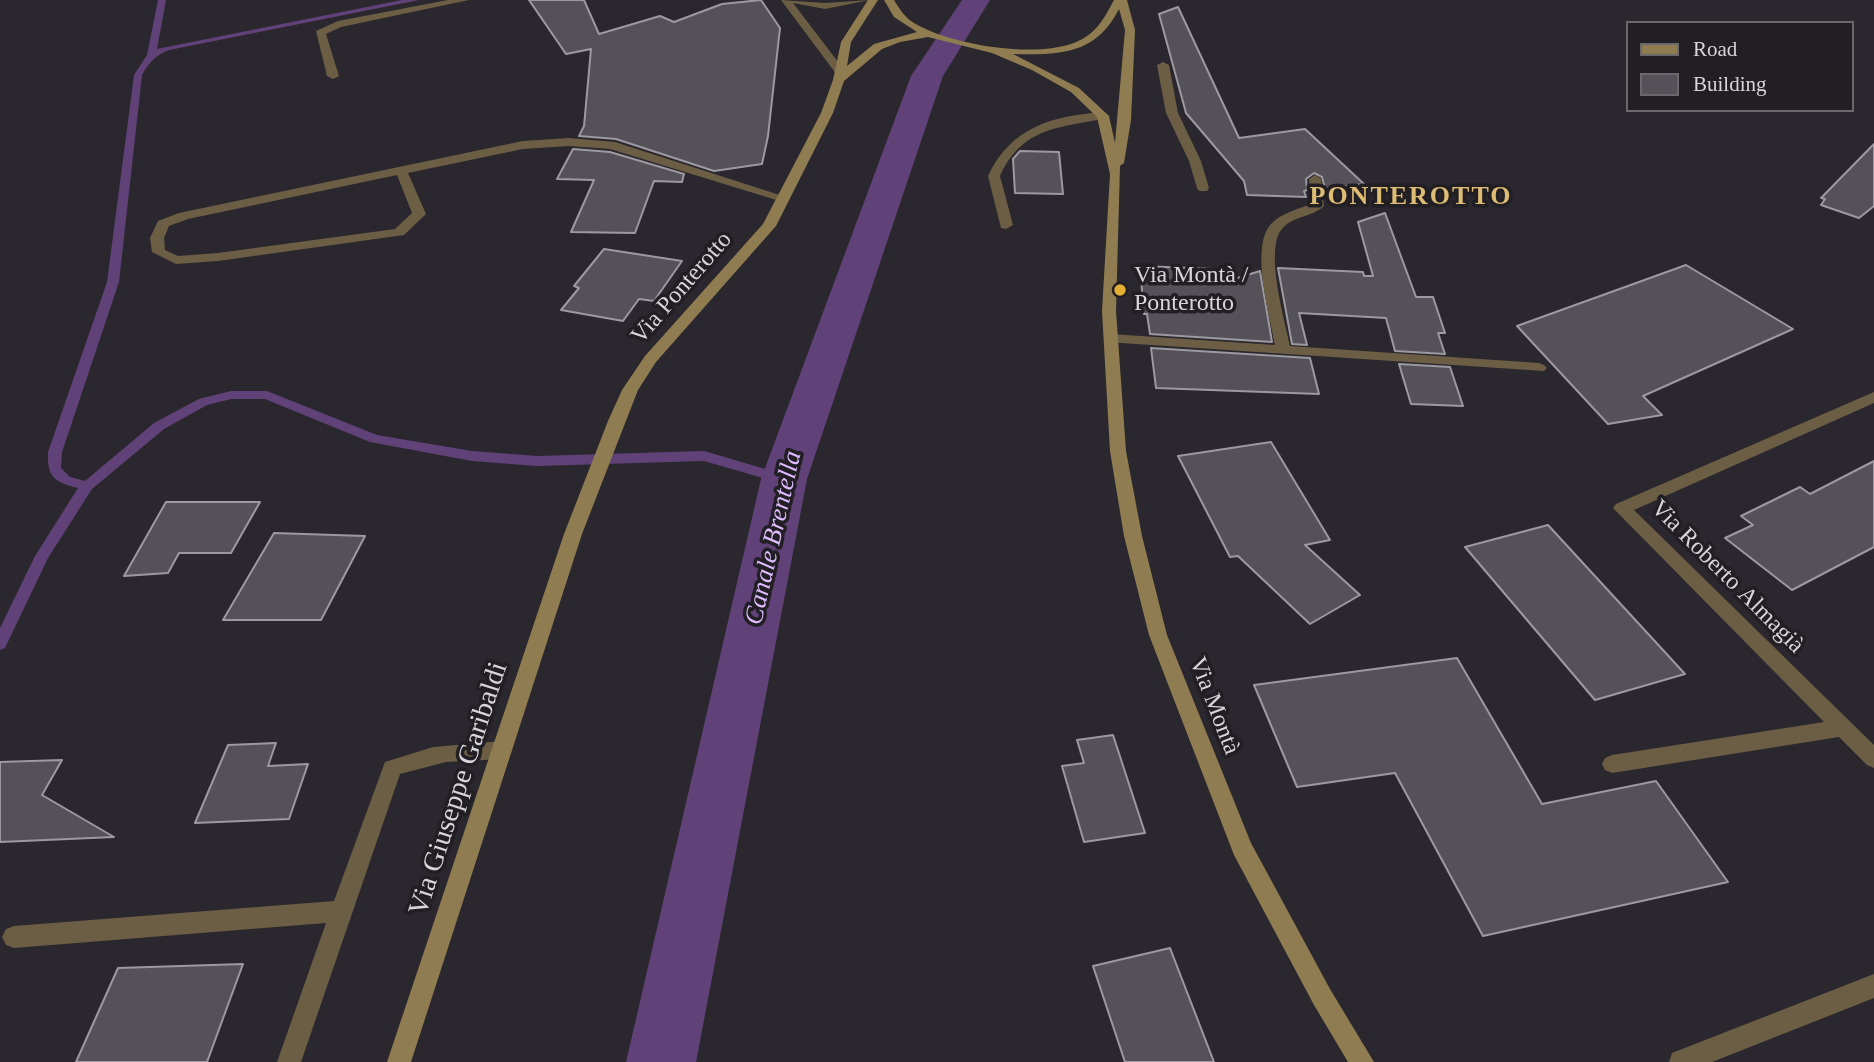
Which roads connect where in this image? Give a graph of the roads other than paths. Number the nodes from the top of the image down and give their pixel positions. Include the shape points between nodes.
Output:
1 (464, 0) edge
2 (786, 0) edge
3 (794, 0) edge
4 (865, 0) edge
5 (873, 0) edge
6 (889, 0) edge
7 (1120, 0) edge
8 (930, 35) junction
9 (993, 51) junction
10 (1163, 65) dead end
11 (333, 76) dead end
12 (840, 77) junction
13 (1103, 116) junction
14 (401, 170) junction
15 (1116, 174) junction
16 (1315, 180) dead end
17 (1203, 188) dead end
18 (783, 198) junction
19 (1006, 225) dead end
20 (1111, 339) junction
21 (1283, 350) junction
22 (1539, 368) dead end
23 (1874, 397) edge
24 (573, 534) joint
25 (1843, 729) junction
26 (502, 750) junction
27 (1874, 759) edge
28 (1612, 764) dead end
29 (342, 911) junction
30 (14, 937) dead end
31 (1874, 986) edge
32 (289, 1062) edge
33 (399, 1062) edge
34 (1362, 1062) edge
35 (1681, 1062) edge

1 - 11 street via 338,24 320,33
2 - 12 street
3 - 4 street via 825,6
5 - 12 main road, Via Ponterotto via 846,42
6 - 8 main road, Via Ponterotto via 898,15
7 - 9 main road via 1098,35 1078,47 1055,52
7 - 15 main road via 1130,30 1125,120
8 - 9 main road, Via Ponterotto
8 - 12 main road, Via Ponterotto via 883,42
9 - 13 main road via 1054,77
10 - 17 street via 1172,113
12 - 18 main road, Via Ponterotto via 827,113
13 - 15 main road, Via Montà
13 - 19 street via 1081,117 1034,132 1007,150 994,176
14 - 14 street via 184,216 163,224 157,238 159,252 176,260 218,257 399,232 419,214
14 - 18 street via 523,145 611,145
15 - 20 main road, Via Montà
16 - 21 street via 1318,206 1274,229 1267,249
18 - 24 main road, Via Ponterotto via 769,226 650,359 616,421
20 - 21 street
20 - 34 main road, Via Montà via 1118,451 1158,635 1242,848
21 - 22 street
23 - 25 street, Via Roberto Almagià via 1622,509
24 - 26 main road, Via Giuseppe Garibaldi
25 - 27 street, Via Roberto Almagià
25 - 28 street
26 - 29 street via 449,751 392,768
26 - 33 main road, Via Giuseppe Garibaldi
29 - 30 street
29 - 32 street
31 - 35 street

